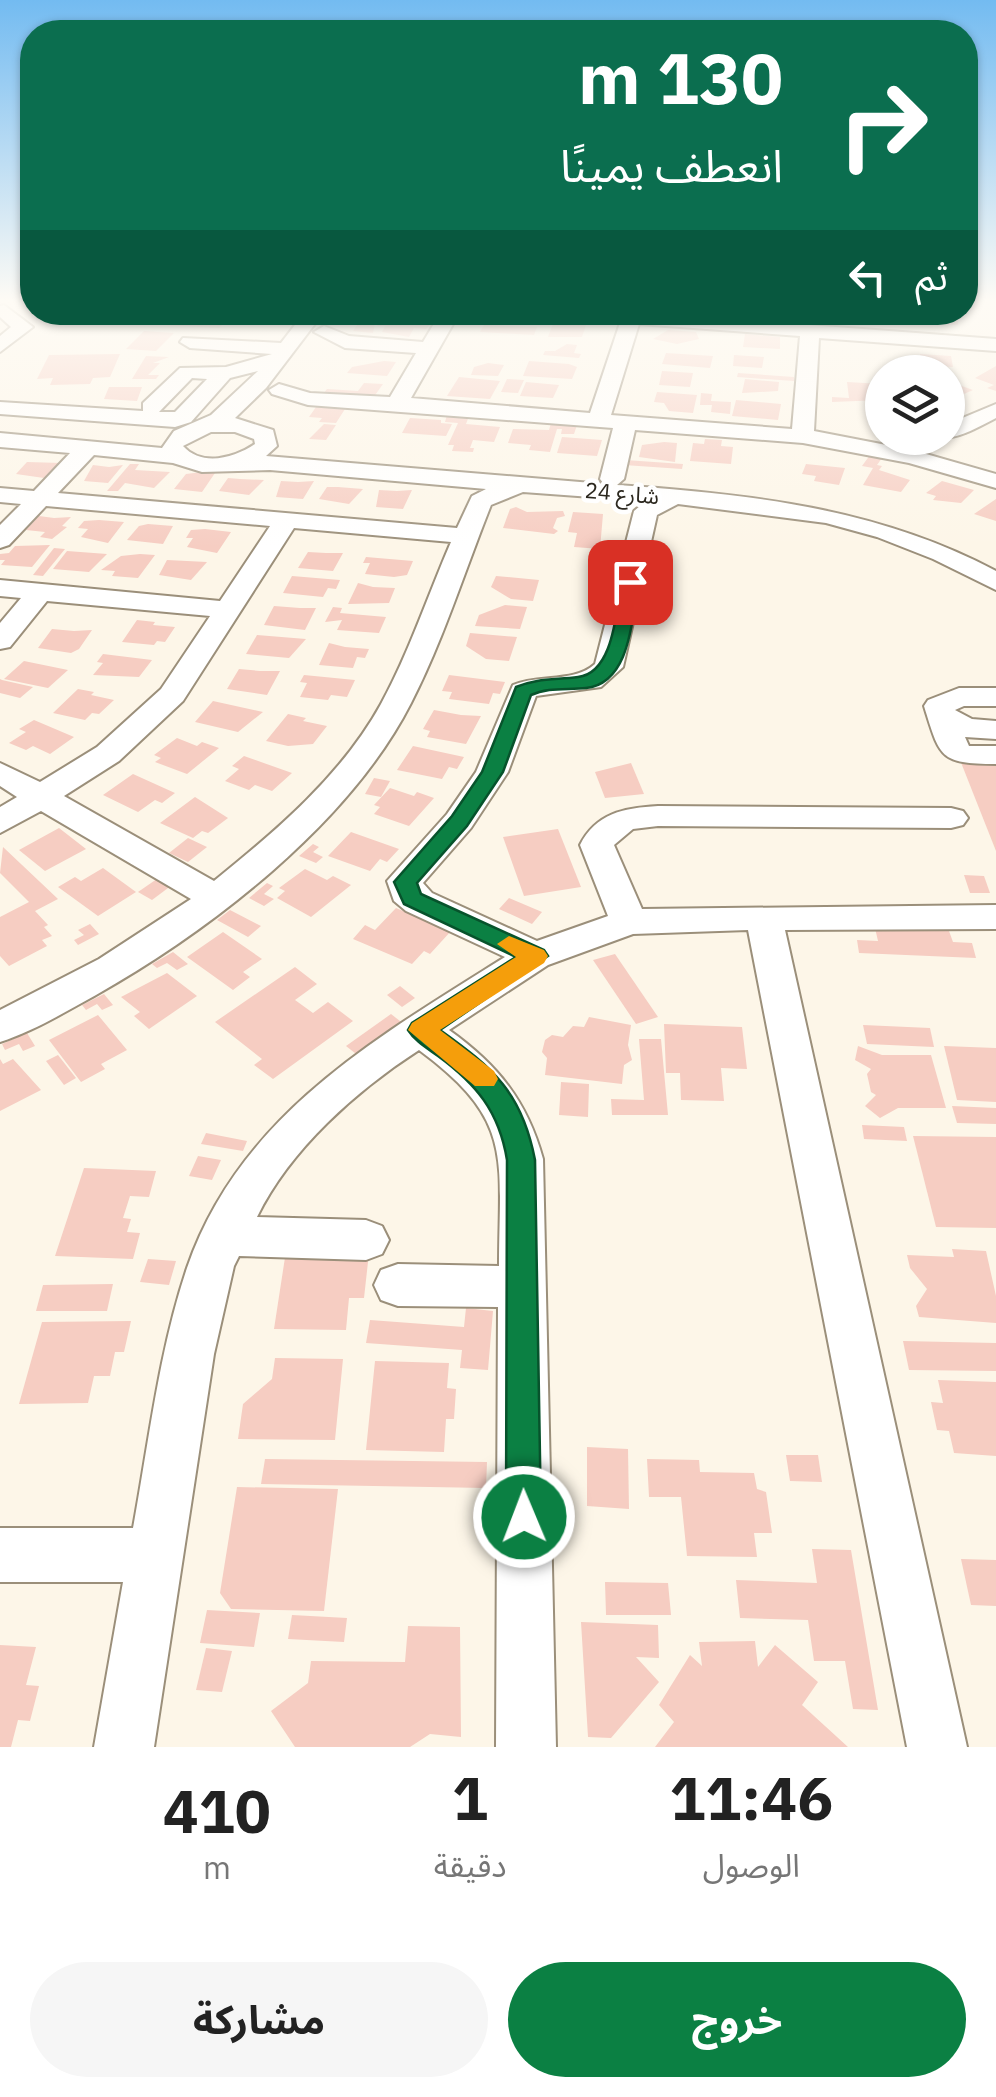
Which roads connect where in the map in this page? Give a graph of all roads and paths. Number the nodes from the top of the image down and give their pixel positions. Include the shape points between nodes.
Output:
1 (175, 384) edge
2 (219, 384) edge
3 (255, 384) edge
4 (284, 384) edge
5 (407, 384) edge
6 (609, 384) edge
7 (806, 384) edge
8 (279, 390) junction
9 (0, 396) edge
10 (68, 401) junction
11 (409, 405) junction
12 (0, 408) edge
13 (151, 408) junction
14 (996, 410) edge
15 (41, 411) junction
16 (598, 419) junction
17 (626, 421) junction
18 (196, 423) junction
19 (965, 424) edge
20 (0, 428) edge
21 (264, 435) junction
22 (803, 436) junction
23 (0, 440) edge
24 (89, 448) junction
25 (915, 455) edge
26 (176, 456) junction
27 (912, 457) junction
28 (234, 462) junction
29 (612, 479) junction
30 (996, 481) edge
31 (471, 490) junction
32 (0, 494) edge
33 (672, 497) junction
34 (40, 498) junction
35 (288, 520) junction
36 (465, 536) junction
37 (0, 540) edge
38 (984, 548) dead end
39 (996, 582) edge
40 (0, 588) edge
41 (40, 592) junction
42 (229, 610) junction
43 (0, 640) edge
44 (996, 697) edge
45 (974, 736) edge
46 (996, 755) edge
47 (0, 773) edge
48 (45, 797) junction
49 (951, 818) dead end
50 (0, 822) edge
51 (215, 897) junction
52 (996, 917) edge
53 (764, 918) junction
54 (629, 922) junction
55 (536, 956) junction
56 (0, 1027) edge
57 (421, 1030) junction
58 (224, 1236) junction
59 (366, 1240) dead end
60 (398, 1285) dead end
61 (521, 1287) junction
62 (0, 1555) edge
63 (156, 1555) junction
64 (124, 1747) edge
65 (526, 1747) edge
66 (936, 1747) edge

1 - 13 street
2 - 18 street
3 - 18 street via 236,406
4 - 8 street
5 - 11 street via 400,395
6 - 16 street
7 - 22 street
8 - 11 street via 318,400
8 - 21 street via 262,414
9 - 10 street
10 - 13 street
10 - 15 street
11 - 16 street
12 - 15 street
13 - 18 street
14 - 19 street
15 - 18 street
16 - 17 street
17 - 22 street
17 - 29 street
18 - 20 street via 124,438
18 - 21 street, شارع 24 via 238,425
18 - 26 street via 174,440
21 - 28 street via 260,452
21 - 29 street, شارع 24 via 313,453
22 - 27 street
23 - 24 street
24 - 26 street
24 - 34 street
25 - 27 street
26 - 28 street, شارع 24 via 194,463
27 - 30 street
28 - 31 street, شارع 24
29 - 38 street, شارع 24 via 822,501
31 - 33 street, شارع 24 via 523,486
31 - 36 street
32 - 34 street
33 - 39 street, شارع 24 via 865,526 949,555
33 - 55 street via 646,511 609,667 588,682 522,691 492,772 405,882 412,898
34 - 35 street
34 - 37 street
35 - 36 street
35 - 42 street
36 - 51 street via 380,732 325,799
40 - 41 street
41 - 42 street
41 - 43 street
42 - 48 street via 172,695
44 - 45 street via 950,698 940,706 942,716
45 - 46 street via 962,755
47 - 48 street
48 - 50 street
48 - 51 street
49 - 54 street via 628,820 607,828 598,845
51 - 56 street via 84,984
52 - 53 street
53 - 54 street
53 - 66 street
54 - 55 street
55 - 57 street
57 - 58 street via 379,1056 299,1125 254,1182
57 - 61 street via 481,1074 508,1113 521,1160
58 - 59 street
58 - 63 street via 189,1354
60 - 61 street
61 - 65 street
62 - 63 street
63 - 64 street

